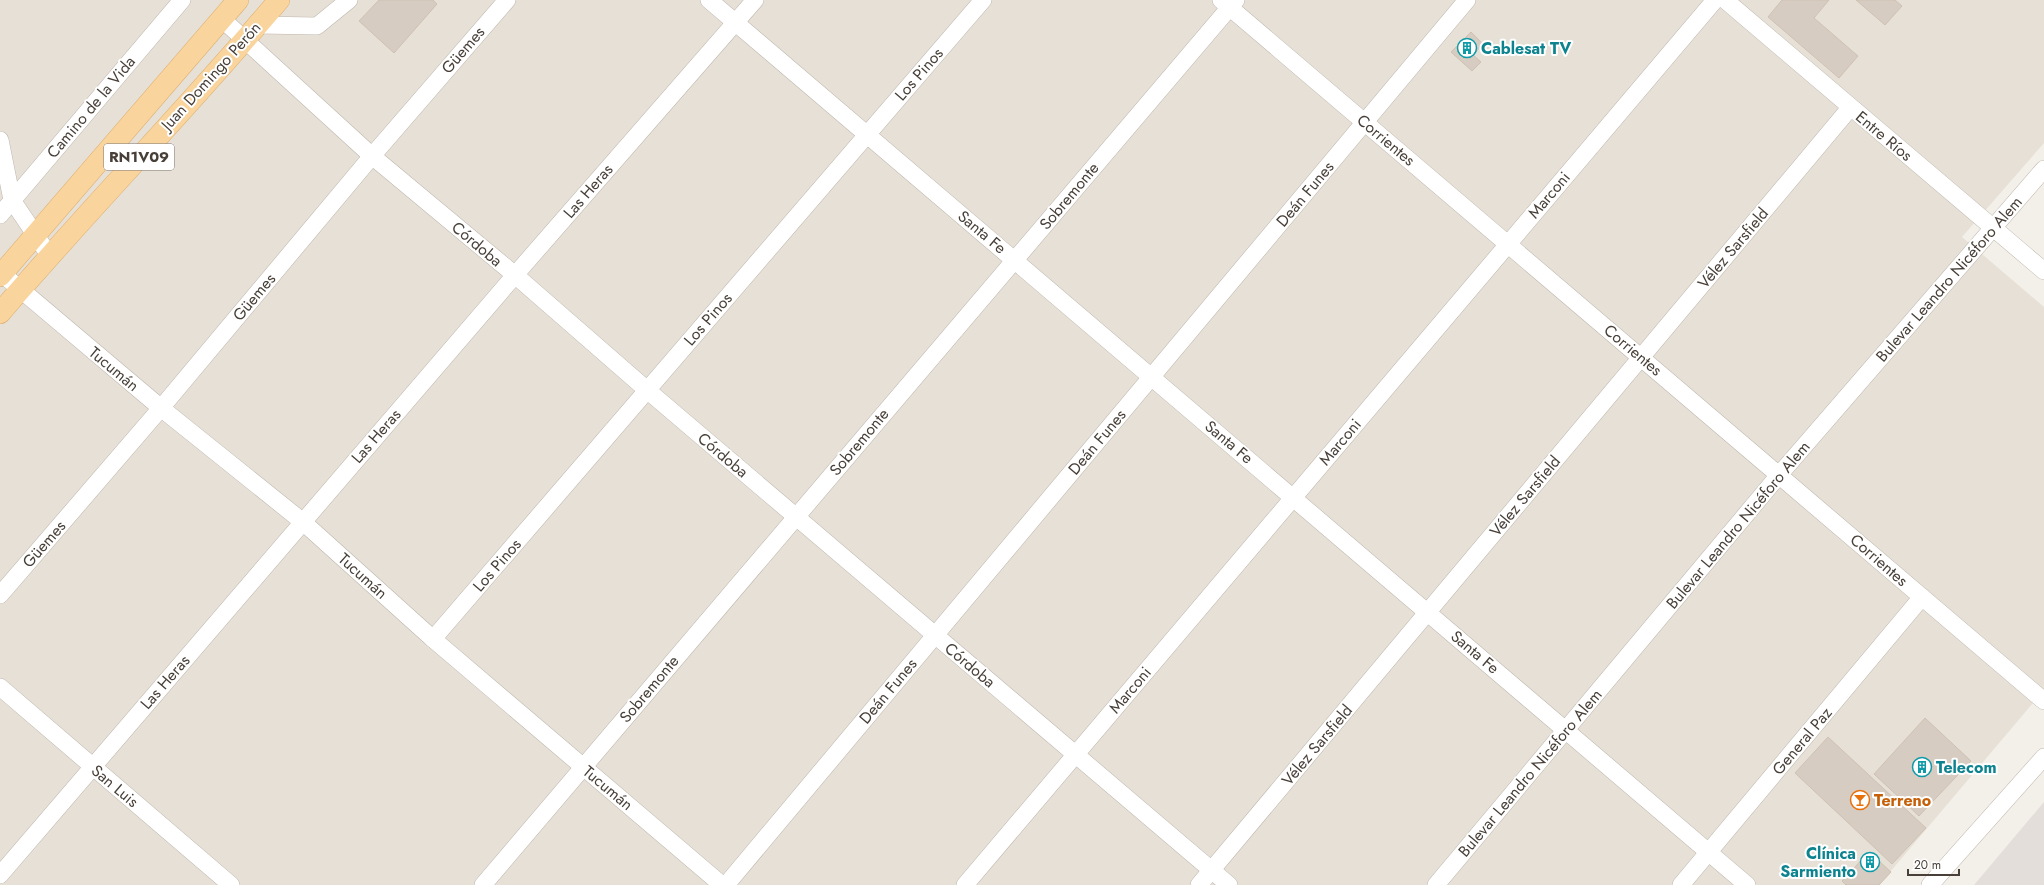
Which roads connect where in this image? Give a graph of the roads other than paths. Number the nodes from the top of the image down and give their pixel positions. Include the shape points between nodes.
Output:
1 (182, 0) edge
2 (238, 0) edge
3 (279, 0) edge
4 (349, 0) edge
5 (507, 0) edge
6 (709, 0) edge
7 (755, 0) edge
8 (983, 0) edge
9 (1467, 0) edge
10 (1715, 0) edge
11 (1725, 0) edge
12 (1229, 2) edge
13 (222, 19) junction
14 (736, 23) junction
15 (252, 32) junction
16 (1850, 108) junction
17 (1365, 122) junction
18 (867, 135) junction
19 (0, 140) edge
20 (372, 156) junction
21 (2044, 168) edge
22 (4, 182) edge
23 (12, 200) junction
24 (0, 215) edge
25 (1993, 229) junction
26 (35, 234) junction
27 (1508, 244) junction
28 (49, 255) junction
29 (1014, 260) junction
30 (2044, 271) edge
31 (1, 274) edge
32 (515, 275) junction
33 (21, 289) junction
34 (0, 313) edge
35 (1641, 357) junction
36 (1152, 377) junction
37 (647, 390) junction
38 (161, 408) junction
39 (1780, 475) junction
40 (1293, 497) junction
41 (796, 517) junction
42 (303, 522) junction
43 (0, 595) edge
44 (1922, 597) junction
45 (1428, 612) junction
46 (935, 635) junction
47 (433, 639) junction
48 (0, 687) edge
49 (2044, 701) edge
50 (1566, 730) junction
51 (1076, 754) junction
52 (2044, 757) edge
53 (92, 766) junction
54 (583, 767) junction
55 (1709, 852) junction
56 (1212, 870) junction
57 (0, 875) edge
58 (231, 885) edge
59 (483, 885) edge
60 (722, 885) edge
61 (726, 885) edge
62 (965, 885) edge
63 (1199, 885) edge
64 (1229, 885) edge
65 (1436, 885) edge
66 (1681, 885) edge
67 (1747, 885) edge
68 (1930, 885) edge

1 - 23 street, Camino de la Vida
2 - 13 main road, Juan Domingo Perón / RN1V09
3 - 15 main road, Juan Domingo Perón / RN1V09
4 - 15 street via 317,26
5 - 20 street, Güemes
6 - 14 street, Santa Fe
7 - 14 street, Las Heras
8 - 18 street, Los Pinos
9 - 17 street, Deán Funes
10 - 27 street, Marconi
11 - 16 street, Entre Ríos
12 - 17 street, Corrientes
12 - 29 street, Sobremonte
13 - 15 street, Córdoba
13 - 26 main road, Juan Domingo Perón / RN1V09
14 - 18 street, Santa Fe
14 - 32 street, Las Heras
15 - 20 street, Córdoba
15 - 28 main road, Juan Domingo Perón / RN1V09
16 - 25 street, Entre Ríos
16 - 35 street, Vélez Sarsfield
17 - 27 street, Corrientes
17 - 36 street, Deán Funes
18 - 29 street, Santa Fe
18 - 37 street, Los Pinos
19 - 22 street
20 - 32 street, Córdoba
20 - 38 street, Güemes
21 - 25 street, Bulevar Leandro Nicéforo Alem
22 - 23 street
23 - 24 street, Camino de la Vida
23 - 26 street
25 - 30 street, Entre Ríos
25 - 39 street, Bulevar Leandro Nicéforo Alem
26 - 28 street
26 - 31 main road, Juan Domingo Perón / RN1V09
27 - 35 street, Corrientes
27 - 40 street, Marconi
28 - 33 main road, Juan Domingo Perón / RN1V09
29 - 36 street, Santa Fe
29 - 41 street, Sobremonte
31 - 33 street, Tucumán
32 - 37 street, Córdoba
32 - 42 street, Las Heras
33 - 34 main road, Juan Domingo Perón / RN1V09
33 - 38 street, Tucumán
35 - 39 street, Corrientes
35 - 45 street, Vélez Sarsfield
36 - 40 street, Santa Fe
36 - 46 street, Deán Funes
37 - 41 street, Córdoba
37 - 47 street, Los Pinos
38 - 42 street, Tucumán
38 - 43 street, Güemes
39 - 44 street, Corrientes
39 - 50 street, Bulevar Leandro Nicéforo Alem
40 - 45 street, Santa Fe
40 - 51 street, Marconi
41 - 46 street, Córdoba
41 - 54 street, Sobremonte
42 - 47 street, Tucumán
42 - 53 street, Las Heras
44 - 49 street, Corrientes
44 - 55 street, General Paz
45 - 50 street, Santa Fe
45 - 56 street, Vélez Sarsfield
46 - 51 street, Córdoba
46 - 61 street, Deán Funes
47 - 54 street, Tucumán
48 - 53 street, San Luis
50 - 55 street, Santa Fe
50 - 65 street, Bulevar Leandro Nicéforo Alem
51 - 56 street, Córdoba
51 - 62 street, Marconi
52 - 68 street
53 - 57 street, Las Heras
53 - 58 street, San Luis
54 - 59 street, Sobremonte
54 - 60 street, Tucumán
55 - 66 street, General Paz
55 - 67 street, Santa Fe
56 - 63 street, Vélez Sarsfield
56 - 64 street, Córdoba

